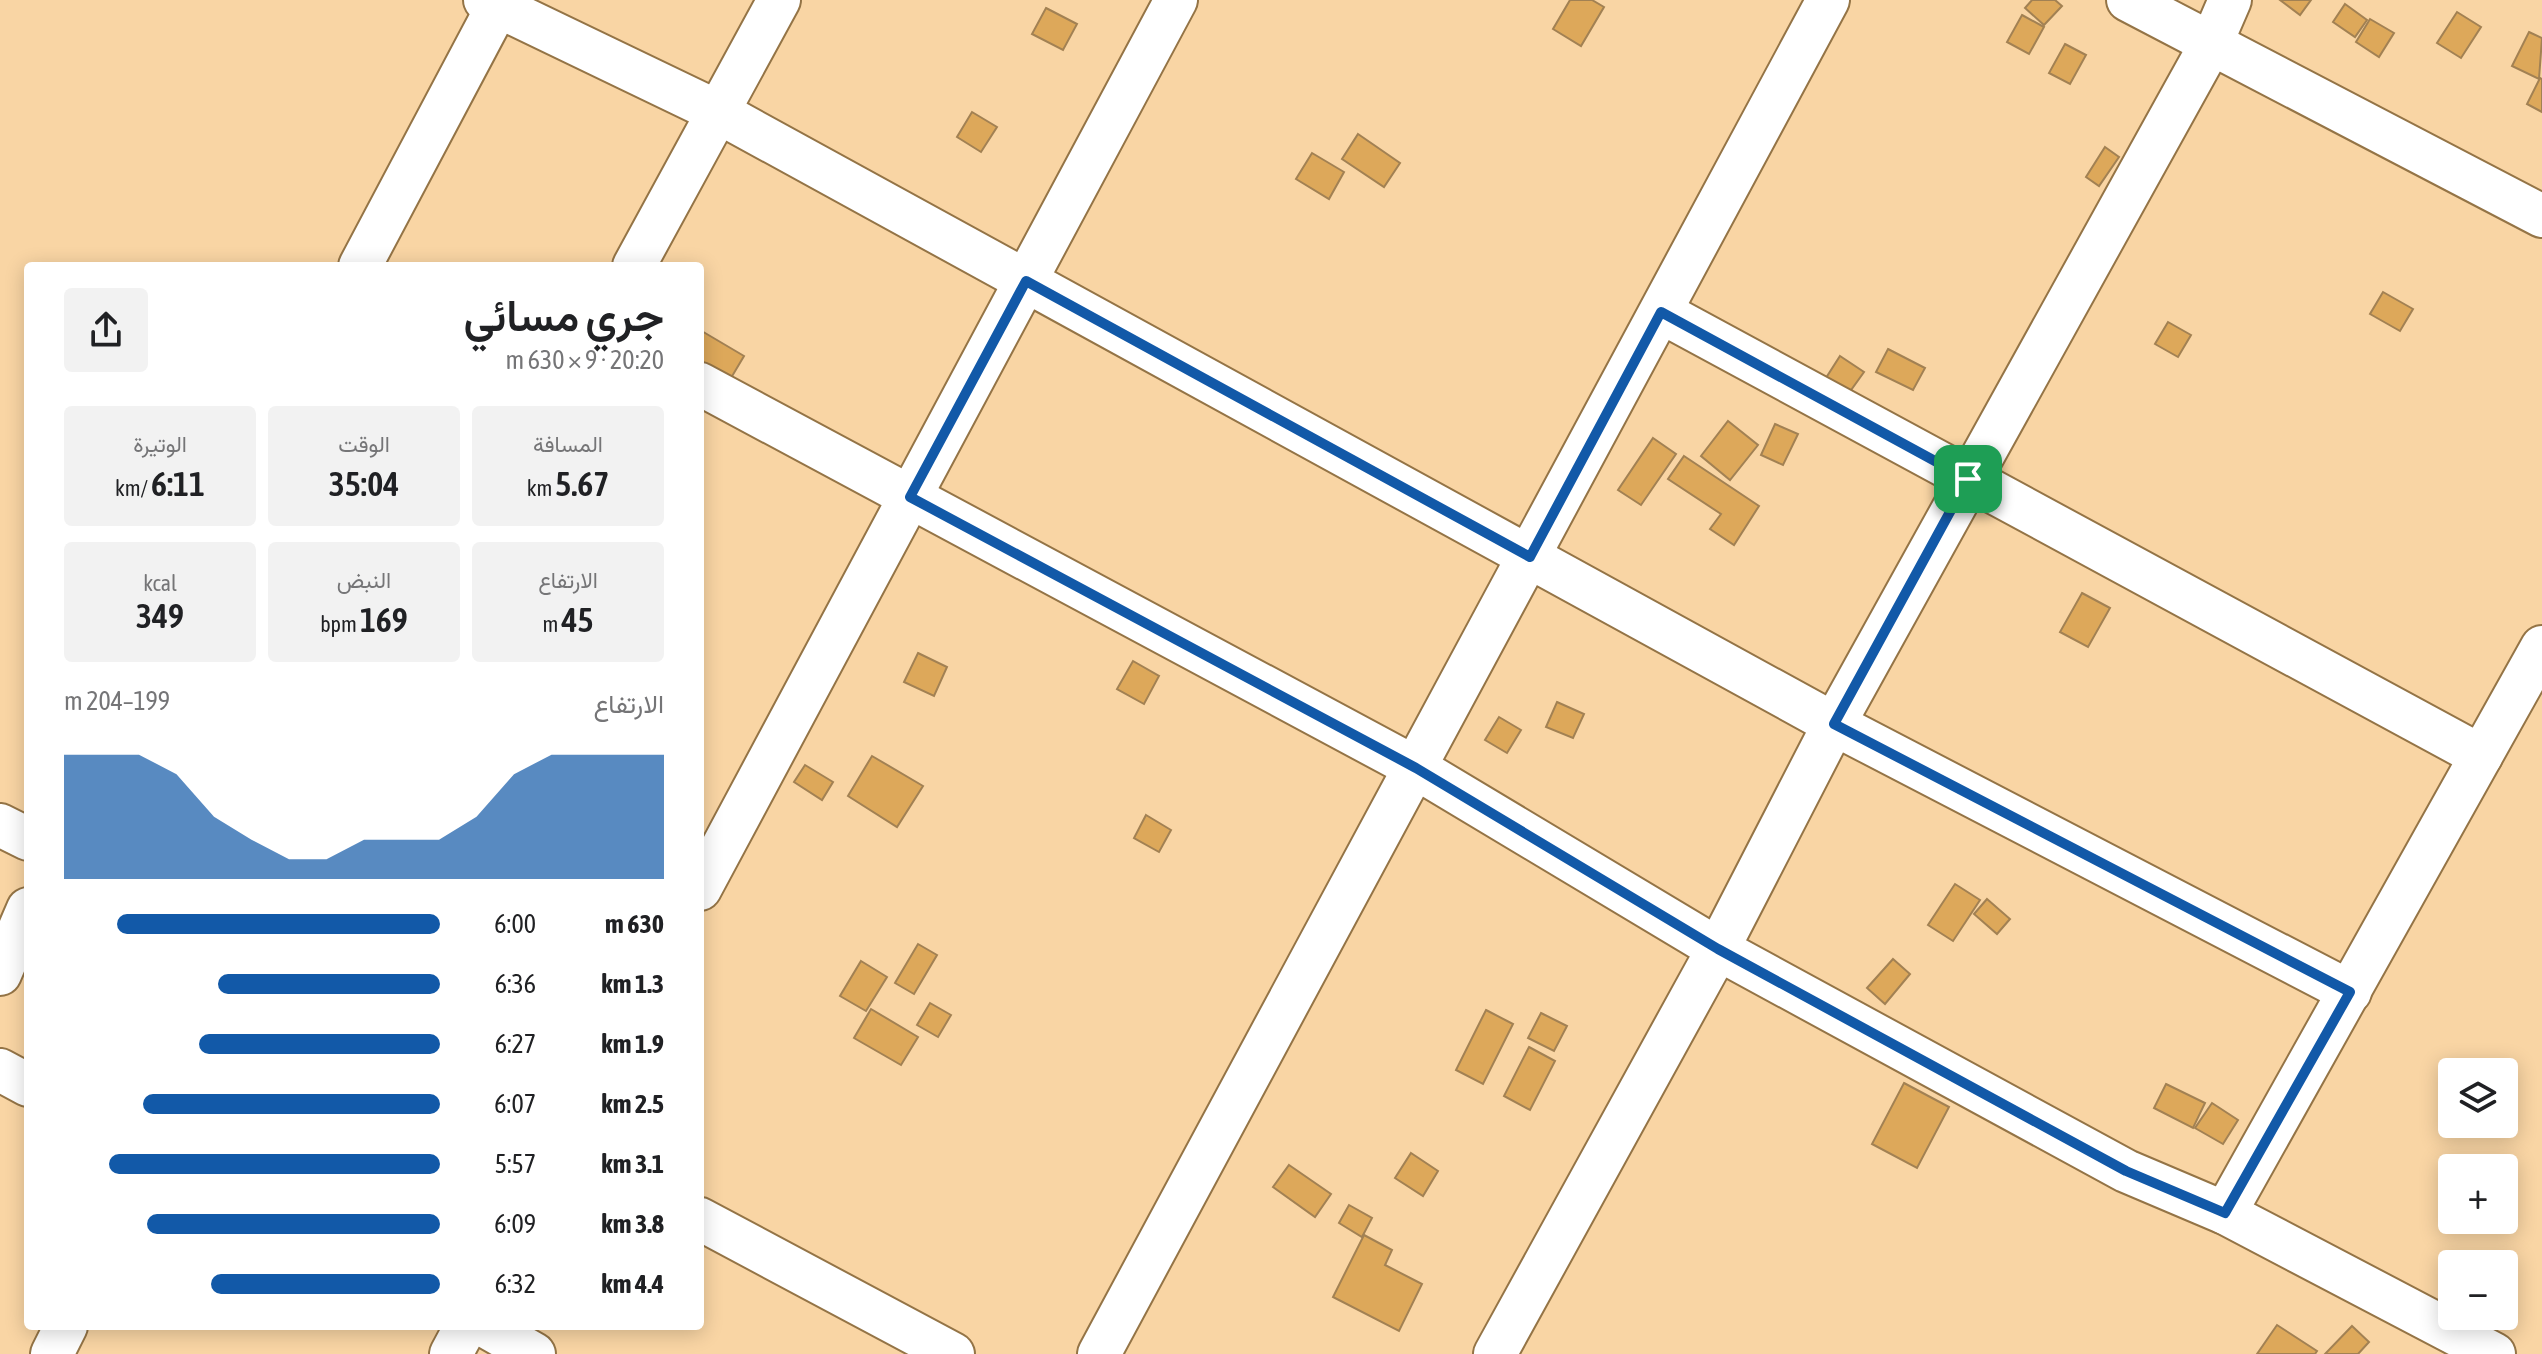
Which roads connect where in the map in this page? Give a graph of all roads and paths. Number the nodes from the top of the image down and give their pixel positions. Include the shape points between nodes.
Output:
1 (779, 0) edge
2 (1176, 0) edge
3 (1828, 0) edge
4 (2128, 0) edge
5 (2230, 0) edge
6 (494, 2) edge
7 (2211, 44) junction
8 (718, 112) junction
9 (2542, 216) edge
10 (362, 262) edge
11 (636, 262) edge
12 (1026, 281) junction
13 (1661, 312) junction
14 (704, 386) edge
15 (1968, 479) junction
16 (910, 497) junction
17 (1530, 557) junction
18 (2542, 647) edge
19 (1834, 724) junction
20 (2481, 756) junction
21 (1416, 768) junction
22 (0, 825) edge
23 (24, 837) edge
24 (704, 882) edge
25 (24, 918) edge
26 (1718, 949) junction
27 (0, 974) edge
28 (2350, 992) junction
29 (0, 1070) edge
30 (24, 1083) edge
31 (2225, 1213) junction
32 (704, 1221) edge
33 (64, 1330) edge
34 (464, 1330) edge
35 (492, 1330) edge
36 (52, 1354) edge
37 (451, 1354) edge
38 (534, 1354) edge
39 (953, 1354) edge
40 (1099, 1354) edge
41 (1495, 1354) edge
42 (2494, 1354) edge

1 - 8 street
2 - 12 street
3 - 13 street
4 - 7 street
5 - 7 street
6 - 8 street
6 - 10 street
7 - 9 street
7 - 15 street
8 - 11 street
8 - 12 street
12 - 16 street
12 - 17 street
13 - 15 street
13 - 17 street
14 - 16 street
15 - 19 street
15 - 20 street
16 - 21 street
16 - 24 street
17 - 19 street
17 - 21 street
18 - 20 street
19 - 26 street
19 - 28 street
20 - 28 street
21 - 26 street
21 - 40 street
22 - 23 street
25 - 27 street
26 - 31 street via 2126,1171
26 - 41 street
28 - 31 street
29 - 30 street
31 - 42 street
32 - 39 street
33 - 36 street
34 - 37 street
35 - 38 street

